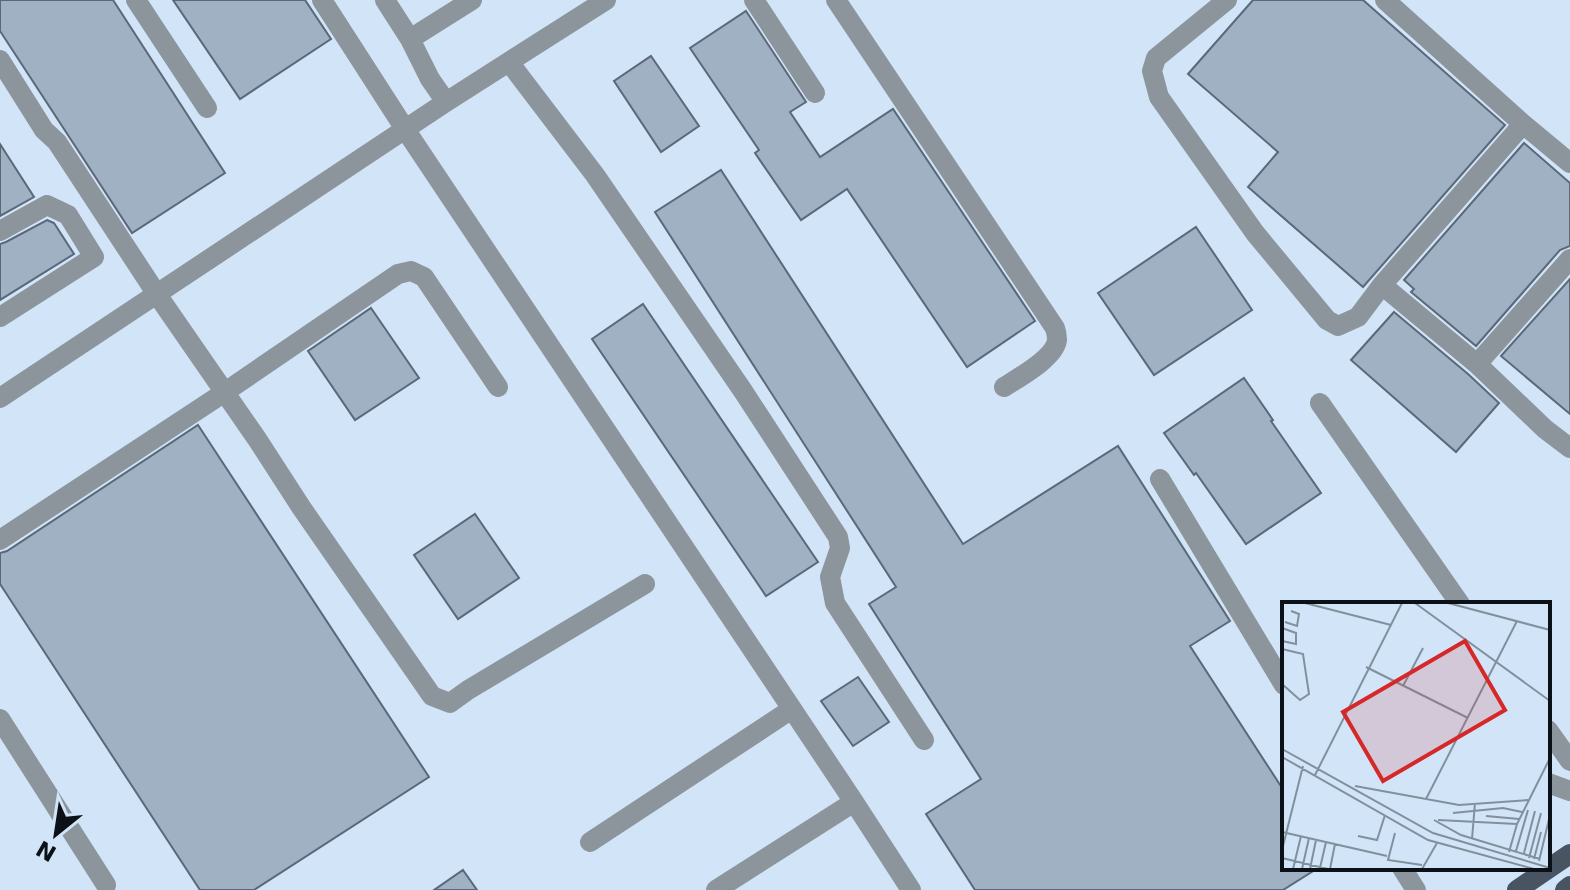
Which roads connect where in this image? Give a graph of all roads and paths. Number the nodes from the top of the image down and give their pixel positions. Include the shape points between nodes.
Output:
1 (136, 0) edge
2 (322, 0) edge
3 (385, 0) edge
4 (472, 0) edge
5 (606, 0) edge
6 (754, 0) edge
7 (836, 0) edge
8 (1227, 0) edge
9 (1385, 0) edge
10 (410, 39) junction
11 (0, 60) edge
12 (509, 62) junction
13 (815, 93) dead end
14 (446, 102) junction
15 (207, 108) dead end
16 (1523, 124) junction
17 (405, 129) junction
18 (1570, 163) edge
19 (0, 231) edge
20 (1570, 259) edge
21 (1382, 285) junction
22 (156, 293) junction
23 (0, 317) edge
24 (1477, 364) junction
25 (498, 387) dead end
26 (1004, 387) dead end
27 (225, 392) junction
28 (0, 398) edge
29 (1320, 403) dead end
30 (1570, 448) edge
31 (1160, 479) dead end
32 (0, 540) edge
33 (645, 584) dead end
34 (1459, 602) edge
35 (1282, 682) edge
36 (792, 709) junction
37 (0, 719) edge
38 (1550, 733) edge
39 (924, 740) dead end
40 (1570, 761) edge
41 (1550, 784) edge
42 (1570, 791) edge
43 (854, 802) junction
44 (590, 842) dead end
45 (1570, 854) edge
46 (1550, 868) edge
47 (1403, 870) edge
48 (1546, 870) edge
49 (106, 885) dead end
50 (1570, 886) edge
51 (716, 890) edge
52 (911, 890) edge
53 (1416, 890) edge
54 (1517, 890) edge
55 (1565, 890) edge

1 - 15 street
2 - 17 street
3 - 10 street
4 - 10 street
5 - 12 street
6 - 13 street
7 - 26 street via 1055,328 1058,339 1045,359
8 - 21 street via 1156,58 1152,71 1159,97 1255,233 1327,320 1338,326 1358,317
9 - 16 street
10 - 14 street
11 - 22 street
12 - 14 street
12 - 39 street via 595,175 838,537 840,548 830,577 835,603
14 - 17 street
16 - 18 street
16 - 21 street
17 - 22 street
17 - 36 street
19 - 23 street via 47,205 68,215 94,257
20 - 24 street
21 - 24 street
22 - 27 street
22 - 28 street
24 - 30 street
25 - 27 street via 433,288 411,271 398,274
27 - 32 street
27 - 33 street via 432,696 450,703
29 - 34 street
31 - 35 street
36 - 43 street
36 - 44 street
37 - 49 street
38 - 40 street
41 - 42 street
43 - 51 street
43 - 52 street
45 - 46 main road
47 - 53 street
48 - 54 main road
50 - 55 main road

